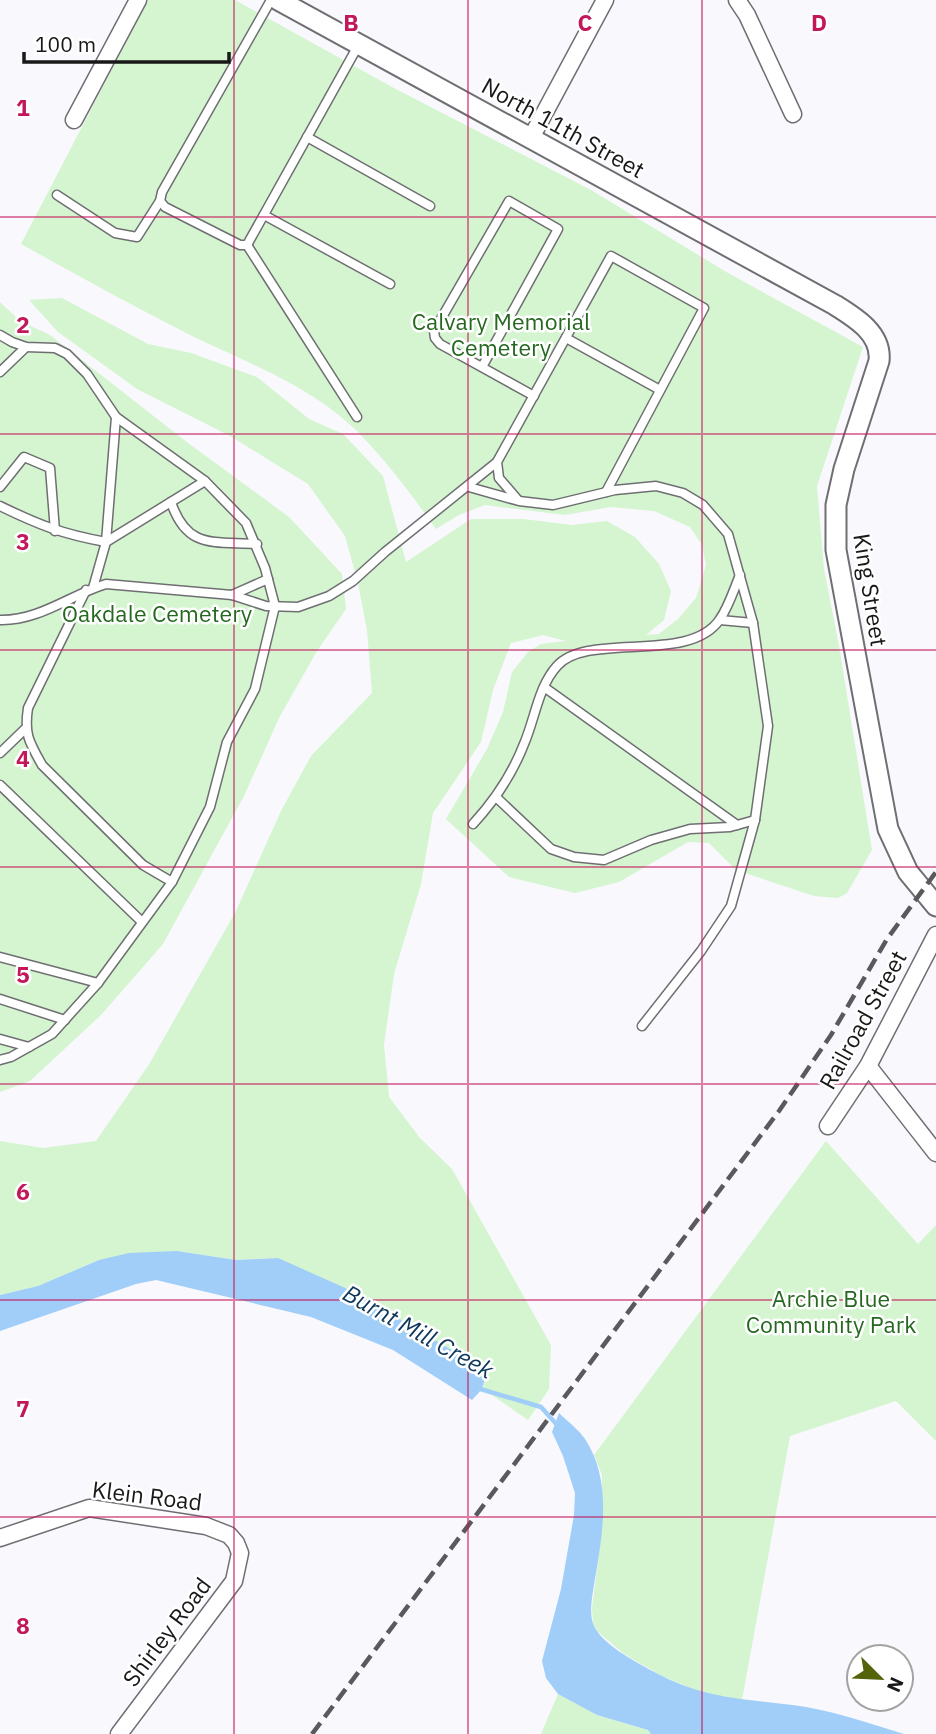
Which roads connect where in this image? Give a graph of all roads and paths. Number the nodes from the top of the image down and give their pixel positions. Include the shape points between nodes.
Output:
1 (138, 0) edge
2 (271, 0) edge
3 (278, 0) edge
4 (605, 0) edge
5 (737, 0) edge
6 (359, 44) junction
7 (793, 114) dead end
8 (74, 120) dead end
9 (307, 137) junction
10 (531, 138) junction
11 (57, 195) dead end
12 (160, 201) junction
13 (430, 206) dead end
14 (264, 215) junction
15 (247, 245) junction
16 (390, 284) dead end
17 (824, 298) joint
18 (0, 335) edge
19 (566, 338) junction
20 (26, 346) junction
21 (482, 367) junction
22 (0, 372) edge
23 (660, 390) junction
24 (534, 396) junction
25 (116, 417) junction
26 (357, 417) dead end
27 (497, 462) junction
28 (205, 481) junction
29 (0, 487) edge
30 (469, 487) junction
31 (606, 492) junction
32 (519, 501) junction
33 (171, 502) junction
34 (0, 506) edge
35 (55, 531) junction
36 (106, 542) junction
37 (257, 544) junction
38 (740, 575) junction
39 (268, 579) junction
40 (90, 589) junction
41 (232, 595) junction
42 (275, 606) junction
43 (0, 620) edge
44 (720, 620) junction
45 (753, 623) junction
46 (544, 687) junction
47 (25, 729) junction
48 (0, 754) edge
49 (0, 785) edge
50 (497, 798) junction
51 (755, 820) junction
52 (473, 824) dead end
53 (737, 825) junction
54 (172, 882) junction
55 (936, 906) edge
56 (141, 921) junction
57 (936, 935) edge
58 (0, 957) edge
59 (98, 983) junction
60 (0, 999) edge
61 (65, 1020) junction
62 (642, 1026) dead end
63 (0, 1039) edge
64 (29, 1047) junction
65 (0, 1060) edge
66 (868, 1066) junction
67 (828, 1126) dead end
68 (936, 1153) edge
69 (0, 1538) edge
70 (240, 1553) joint
71 (119, 1734) edge

1 - 8 street
2 - 12 lane
3 - 6 street, North 11th Street
4 - 10 street
5 - 7 street
6 - 9 lane
6 - 10 street, North 11th Street
9 - 13 lane
9 - 14 lane
10 - 17 street, North 11th Street
11 - 12 lane via 116,233 138,237
12 - 15 lane
14 - 15 lane
14 - 16 lane
15 - 26 lane
17 - 55 street, King Street via 861,322 880,350 836,505 836,550 888,829 903,864
18 - 20 lane
19 - 23 lane
19 - 23 lane via 611,256 704,308
19 - 24 lane
20 - 22 lane
20 - 25 lane via 67,354 87,374
21 - 21 lane via 440,344 434,331 509,201 558,229
21 - 24 lane
23 - 31 lane
24 - 27 lane
25 - 28 lane
25 - 36 lane
27 - 30 lane
27 - 32 lane via 499,478
28 - 33 lane
28 - 37 lane via 246,523
29 - 35 lane via 24,457 50,468
30 - 32 lane
30 - 42 lane via 329,596 298,607
31 - 32 lane via 553,505
31 - 38 lane via 656,486 683,493 703,505 728,534
33 - 36 lane
33 - 37 lane via 183,528 201,540
34 - 35 lane
35 - 36 lane
36 - 40 lane
37 - 39 lane
38 - 44 lane
38 - 45 lane
39 - 41 lane
39 - 42 lane
40 - 41 lane via 106,584
40 - 43 lane via 38,614
40 - 47 lane via 28,708
41 - 42 lane
42 - 54 lane via 255,689 228,742 210,807
44 - 45 lane
44 - 46 lane via 683,643 580,653 558,664
45 - 51 lane via 768,726
46 - 50 lane via 524,745
46 - 53 lane
47 - 48 lane
47 - 54 lane via 41,765 143,865
49 - 56 lane
50 - 52 lane
50 - 53 lane via 551,849 574,857 604,860 690,829
51 - 53 lane
51 - 62 lane via 731,906
54 - 56 lane
56 - 59 lane
57 - 66 street, Railroad Street
58 - 59 lane
59 - 61 lane
60 - 61 lane
61 - 64 lane
63 - 64 lane
64 - 65 lane
66 - 67 street, Railroad Street
66 - 68 street
69 - 70 street, Klein Road via 75,1511 98,1508 220,1529
70 - 71 street, Shirley Road via 234,1581

